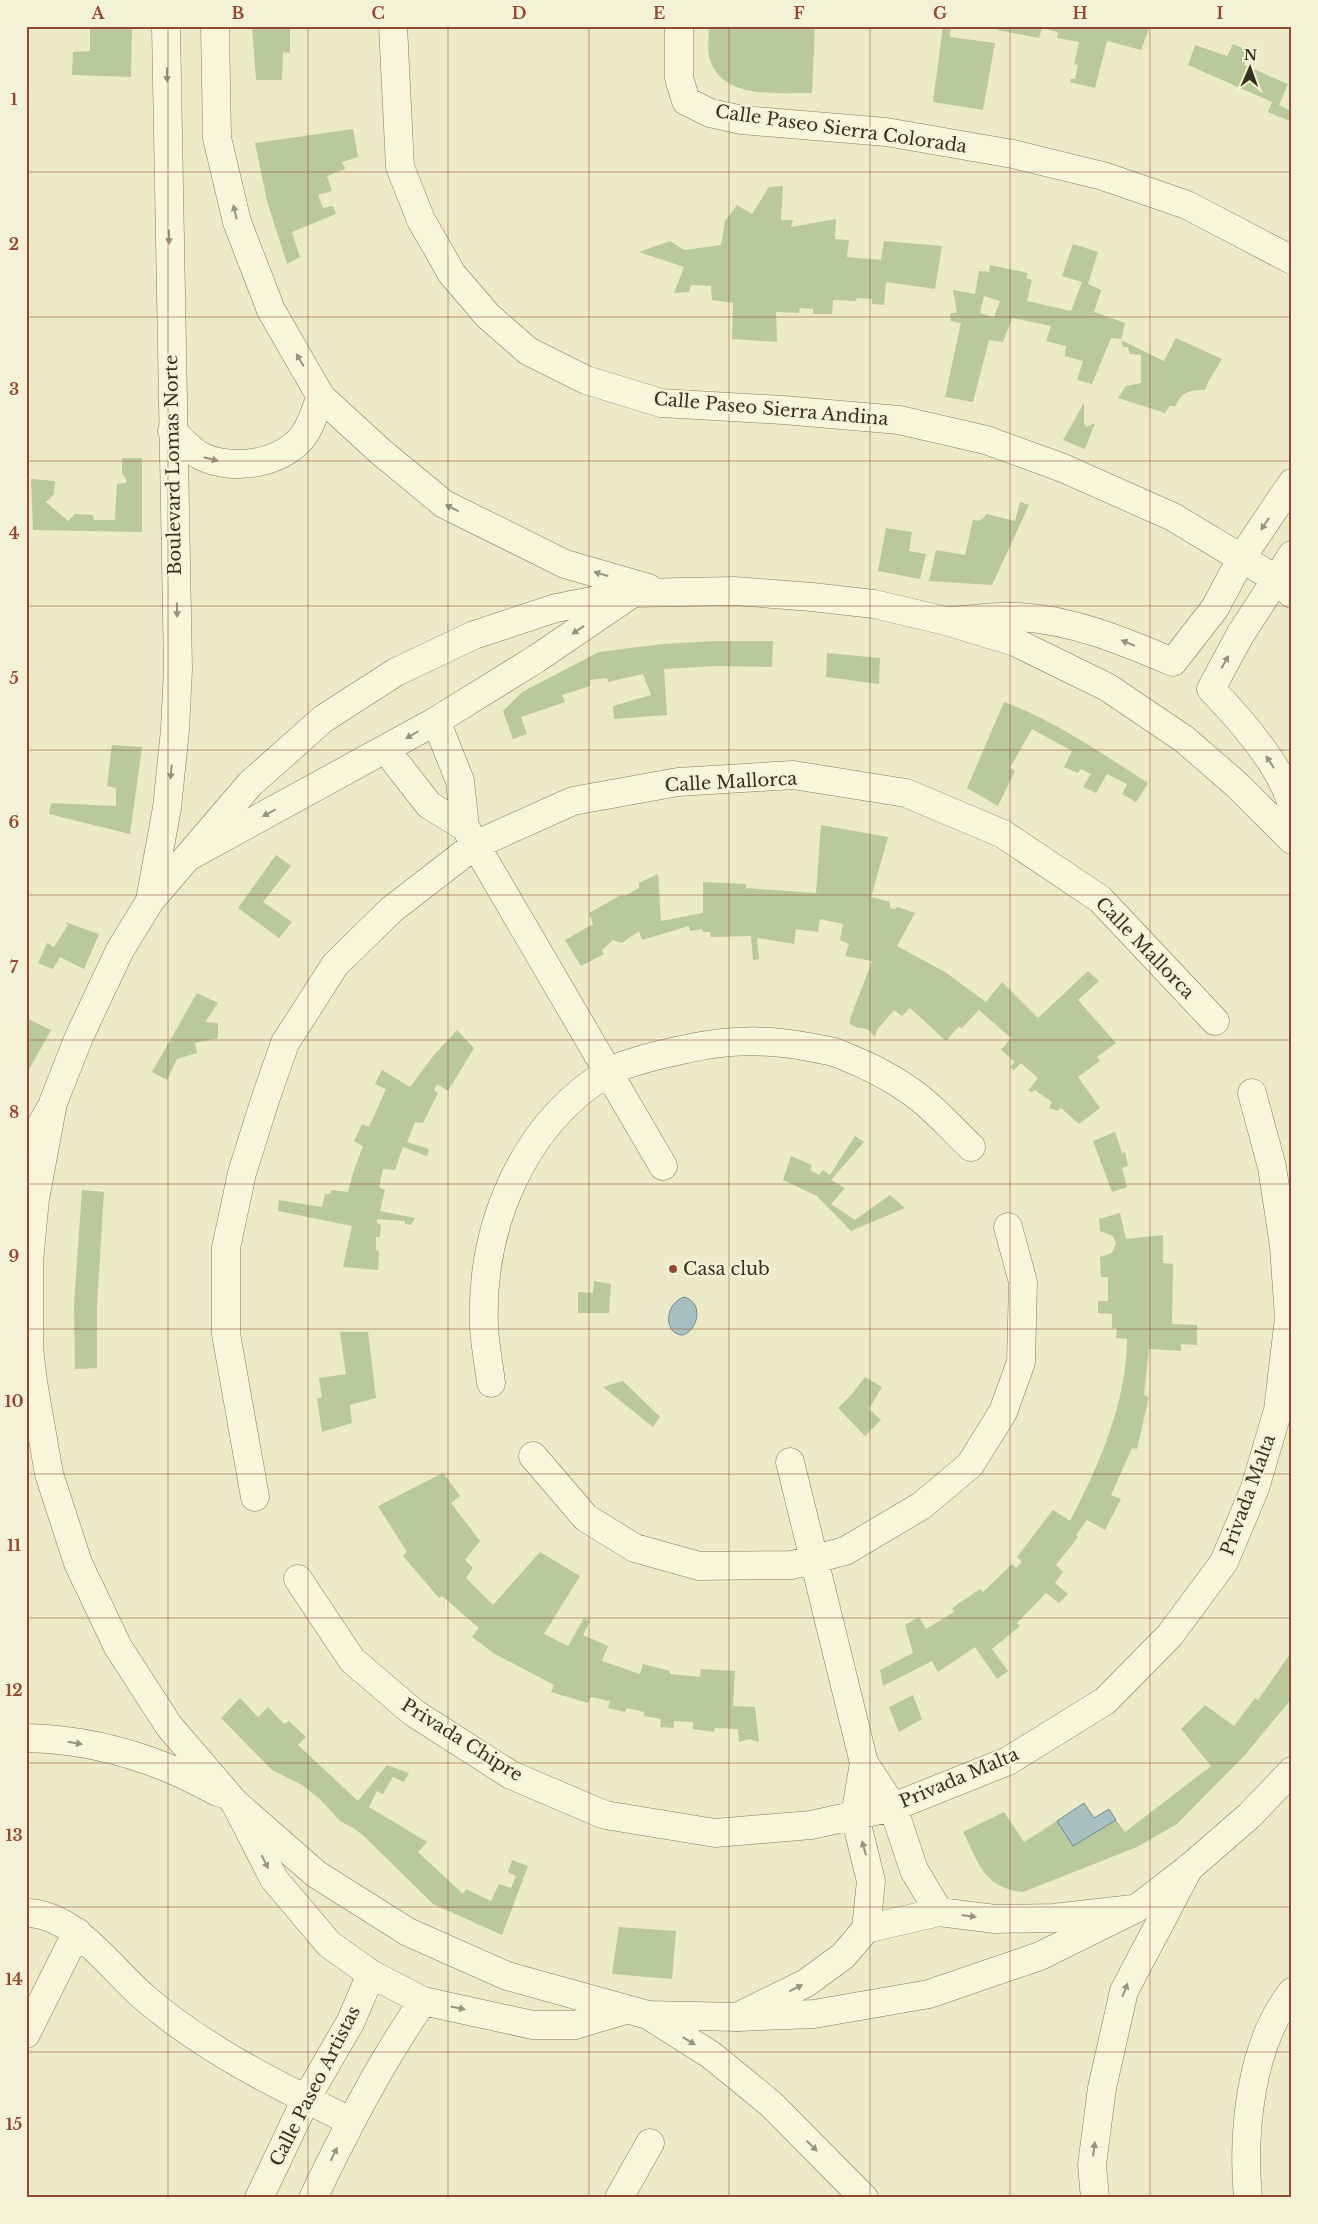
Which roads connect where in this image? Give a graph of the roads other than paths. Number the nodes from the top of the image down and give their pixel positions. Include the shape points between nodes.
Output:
1 (166, 26) edge
2 (216, 26) edge
3 (393, 26) edge
4 (679, 26) edge
5 (1292, 260) edge
6 (321, 397) junction
7 (172, 431) junction
8 (1292, 483) edge
9 (1292, 555) edge
10 (1242, 557) junction
11 (1284, 586) edge
12 (633, 592) junction
13 (664, 592) junction
14 (946, 621) junction
15 (436, 721) junction
16 (386, 750) junction
17 (1292, 806) edge
18 (470, 836) junction
19 (1292, 840) edge
20 (187, 857) junction
21 (150, 901) junction
22 (1215, 1021) dead end
23 (608, 1072) junction
24 (1252, 1093) dead end
25 (53, 1103) junction
26 (972, 1146) dead end
27 (26, 1152) edge
28 (663, 1166) dead end
29 (1008, 1227) dead end
30 (28, 1345) edge
31 (492, 1384) dead end
32 (29, 1391) edge
33 (533, 1456) dead end
34 (790, 1462) dead end
35 (255, 1497) dead end
36 (815, 1560) junction
37 (298, 1579) dead end
38 (26, 1738) edge
39 (864, 1763) junction
40 (1292, 1771) edge
41 (232, 1800) junction
42 (894, 1807) junction
43 (855, 1816) junction
44 (1189, 1868) junction
45 (1137, 1908) junction
46 (939, 1912) junction
47 (26, 1913) edge
48 (866, 1929) junction
49 (77, 1932) junction
50 (372, 1974) junction
51 (423, 2001) junction
52 (1289, 2002) edge
53 (636, 2013) junction
54 (737, 2018) junction
55 (26, 2034) edge
56 (306, 2099) junction
57 (350, 2122) junction
58 (650, 2142) dead end
59 (259, 2198) edge
60 (313, 2198) edge
61 (620, 2198) edge
62 (864, 2198) edge
63 (1095, 2198) edge
64 (1248, 2198) edge

1 -> 7 street, Boulevard Lomas Norte
6 -> 2 street via 271,310 237,222 217,138
3 - 10 street, Calle Paseo Sierra Andina via 400,167 421,220 452,274 488,316 528,352 586,380 661,403 899,420 986,440 1062,468 1174,516
4 - 5 street, Calle Paseo Sierra Colorada via 680,78 686,101 710,113 742,120 886,132 1012,154 1103,176 1187,204
7 -> 6 street via 201,456 230,463 259,463 292,447 306,432
13 -> 6 street via 565,564 444,504
7 -> 21 street, Boulevard Lomas Norte via 178,669 167,808
8 -> 10 street
9 - 11 street
10 - 11 street, Calle Paseo Sierra Andina
10 -> 14 street via 1215,608 1173,662 1112,636 1061,622 1018,616
17 -> 11 street via 1273,766 1242,721 1210,689 1240,635
12 - 13 street
12 -> 15 street via 536,659
12 - 20 street via 556,608 474,635 396,672 323,719 250,784
13 - 14 street via 734,591 812,597 874,604
14 - 19 street via 1015,642 1107,687 1184,739 1237,785
15 -> 16 street
15 - 18 street via 460,782
16 - 18 street via 429,805
16 -> 20 street
18 - 22 street, Calle Mallorca via 573,801 678,782 792,775 906,793 1004,834 1100,899
18 - 23 street
18 - 35 street, Calle Mallorca via 335,965 285,1043 265,1100 242,1173 226,1248 226,1334
20 - 21 street
21 - 25 street via 116,958 78,1037
23 - 26 street via 704,1045 745,1040 794,1044 837,1053 875,1070 913,1093
23 - 28 street
23 - 31 street via 570,1100 543,1129 522,1160 507,1194 493,1236 485,1284 484,1327
24 - 42 street, Privada Malta via 1272,1167 1284,1246 1289,1318 1278,1410 1254,1488 1224,1562 1170,1635 1105,1700 1008,1761
25 - 27 street
25 - 30 street via 35,1199 28,1262
29 - 36 street via 1023,1282 1021,1362 1003,1412 970,1465 921,1506 845,1551
30 - 32 street
32 - 41 street via 49,1474 78,1563 123,1655 168,1726
33 - 36 street via 586,1518 636,1548 699,1566 792,1565
34 - 36 street
36 - 39 street
37 - 43 street, Privada Chipre via 352,1660 414,1714 511,1775 605,1815 715,1833 811,1825
38 -> 41 street via 106,1748 168,1768
39 - 42 street
39 - 43 street
40 - 44 street via 1250,1815
41 -> 50 street via 274,1879 330,1944
41 - 53 street via 316,1874 408,1932 507,1976
42 - 43 street, Privada Malta
42 - 46 street via 914,1870
48 -> 43 street via 871,1881
44 - 45 street
63 -> 44 street via 1092,2165 1102,2088 1124,1991
46 -> 45 street via 995,1919 1053,1918
45 - 54 street via 1040,1956 929,1994 814,2014
46 - 48 street
47 - 49 street via 57,1921
54 -> 48 street via 806,1983 843,1956
49 - 55 street
49 - 56 street via 144,1997 182,2028
50 - 51 street
50 - 56 street, Calle Paseo Artistas via 351,2021
51 -> 53 street via 533,2025 575,2025
51 - 57 street via 393,2044
52 - 64 street via 1261,2051 1247,2116
53 - 54 street
53 -> 62 street via 711,2055 771,2104
56 - 57 street
56 - 59 street, Calle Paseo Artistas
60 -> 57 street
58 - 61 street

